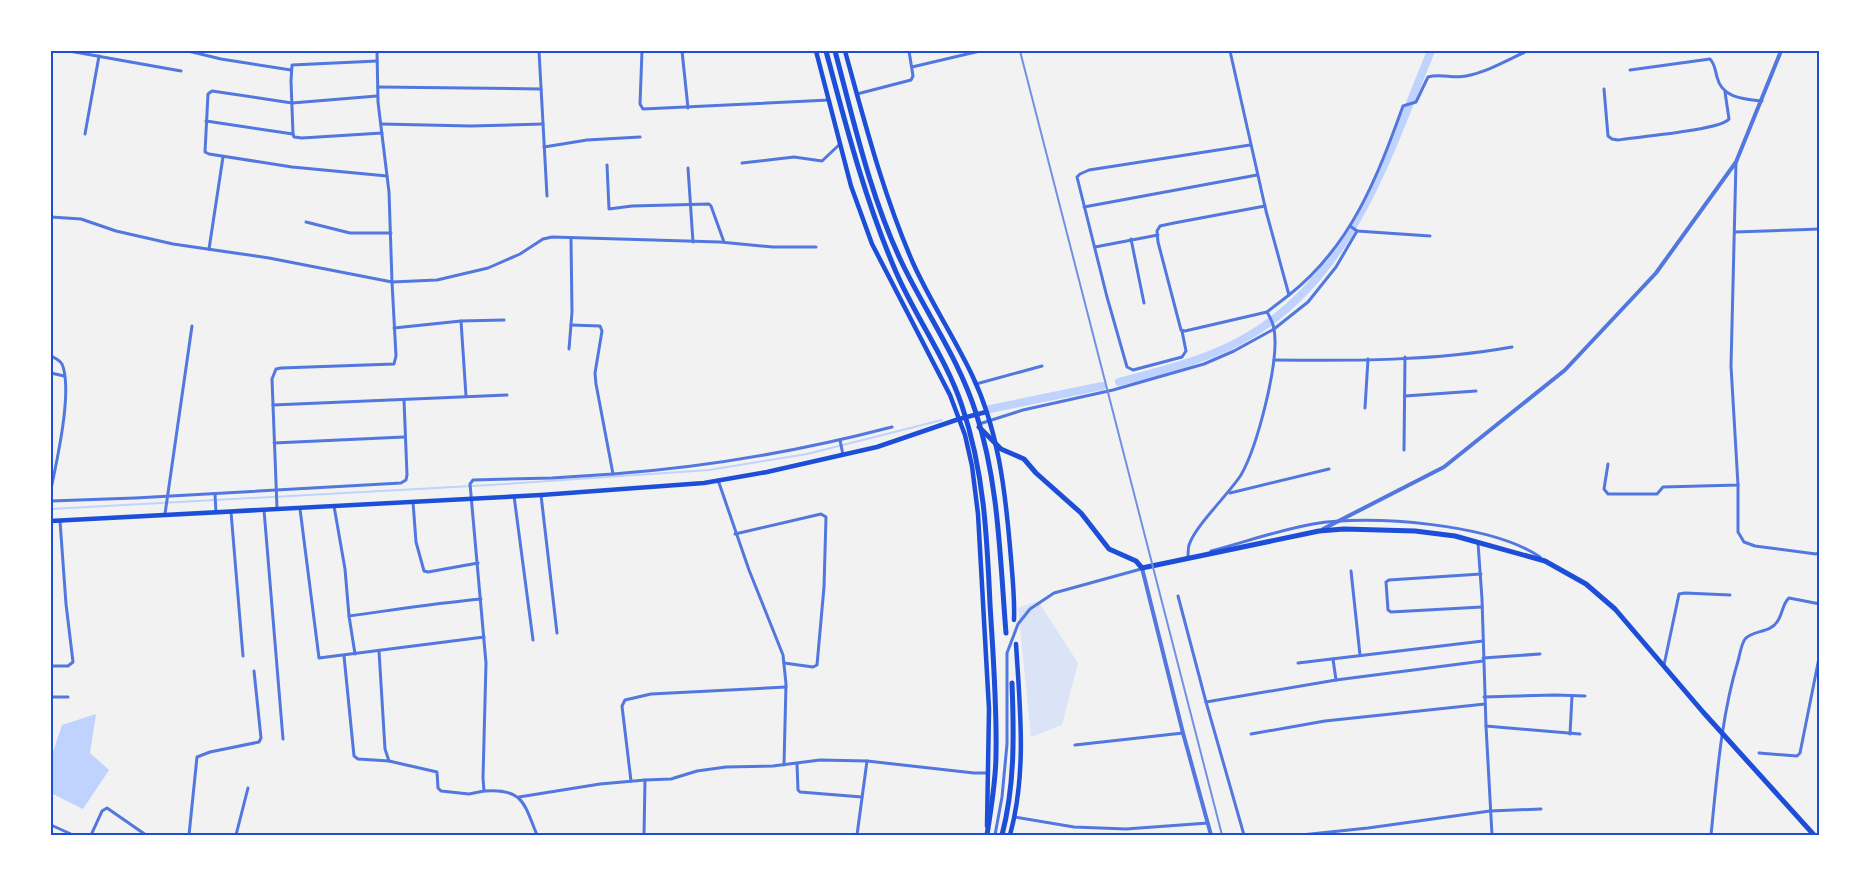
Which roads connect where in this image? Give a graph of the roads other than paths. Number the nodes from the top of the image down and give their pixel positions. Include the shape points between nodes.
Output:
1 (69, 51) edge
2 (188, 51) edge
3 (377, 51) edge
4 (539, 51) edge
5 (642, 51) edge
6 (682, 51) edge
7 (816, 51) edge
8 (826, 51) edge
9 (835, 51) edge
10 (845, 51) edge
11 (909, 51) edge
12 (980, 51) edge
13 (1230, 51) edge
14 (1527, 51) edge
15 (1781, 51) edge
16 (99, 56) junction
17 (377, 61) junction
18 (912, 67) junction
19 (181, 70) dead end
20 (291, 70) junction
21 (1630, 70) dead end
22 (378, 87) junction
23 (541, 89) junction
24 (1604, 89) dead end
25 (1725, 92) junction
26 (857, 94) junction
27 (378, 96) junction
28 (829, 100) junction
29 (1762, 102) junction
30 (292, 103) junction
31 (688, 108) junction
32 (206, 121) junction
33 (381, 124) junction
34 (543, 124) junction
35 (382, 133) junction
36 (85, 134) dead end
37 (293, 134) junction
38 (640, 137) dead end
39 (840, 144) junction
40 (1250, 145) junction
41 (544, 147) junction
42 (223, 157) junction
43 (1736, 162) junction
44 (742, 163) dead end
45 (607, 165) dead end
46 (688, 168) dead end
47 (1257, 175) junction
48 (387, 176) junction
49 (547, 196) dead end
50 (690, 204) junction
51 (1265, 206) junction
52 (1084, 207) junction
53 (51, 217) edge
54 (306, 222) dead end
55 (1354, 228) junction
56 (1820, 229) edge
57 (1735, 232) junction
58 (391, 233) junction
59 (1158, 235) junction
60 (1430, 236) dead end
61 (572, 238) junction
62 (1131, 239) junction
63 (693, 242) junction
64 (724, 242) junction
65 (816, 247) dead end
66 (1095, 247) junction
67 (209, 249) junction
68 (392, 282) junction
69 (1289, 295) junction
70 (1144, 303) dead end
71 (1268, 313) junction
72 (504, 320) dead end
73 (461, 321) junction
74 (571, 325) junction
75 (192, 326) dead end
76 (394, 327) junction
77 (1274, 328) junction
78 (1182, 331) junction
79 (1512, 347) dead end
80 (569, 349) dead end
81 (51, 356) edge
82 (1405, 357) junction
83 (1368, 359) junction
84 (1274, 360) junction
85 (1042, 366) dead end
86 (51, 373) edge
87 (64, 376) junction
88 (976, 384) junction
89 (1476, 391) dead end
90 (507, 395) dead end
91 (466, 396) junction
92 (1405, 396) junction
93 (404, 400) junction
94 (273, 405) junction
95 (1365, 408) dead end
96 (986, 412) junction
97 (977, 415) junction
98 (963, 418) junction
99 (990, 421) junction
100 (979, 425) junction
101 (892, 427) dead end
102 (405, 437) junction
103 (840, 440) junction
104 (274, 443) junction
105 (997, 444) junction
106 (1404, 450) dead end
107 (843, 455) junction
108 (1608, 464) dead end
109 (1329, 469) dead end
110 (613, 474) junction
111 (718, 480) junction
112 (1738, 485) junction
113 (51, 489) edge
114 (276, 492) junction
115 (215, 493) junction
116 (1228, 493) junction
117 (542, 495) junction
118 (514, 496) junction
119 (167, 498) junction
120 (471, 498) junction
121 (51, 501) edge
122 (413, 502) junction
123 (334, 506) junction
124 (300, 508) junction
125 (264, 510) junction
126 (277, 510) junction
127 (231, 512) junction
128 (216, 513) junction
129 (165, 516) junction
130 (51, 521) edge
131 (60, 521) junction
132 (1319, 531) junction
133 (735, 534) junction
134 (1478, 541) junction
135 (1820, 552) edge
136 (1188, 559) junction
137 (1545, 561) junction
138 (478, 563) junction
139 (1142, 568) junction
140 (1351, 571) dead end
141 (1480, 574) junction
142 (1730, 595) dead end
143 (1178, 596) dead end
144 (481, 599) junction
145 (1820, 604) edge
146 (1482, 607) junction
147 (350, 616) junction
148 (1014, 620) dead end
149 (557, 633) dead end
150 (1006, 633) dead end
151 (484, 637) junction
152 (532, 640) dead end
153 (1483, 641) junction
154 (1016, 644) dead end
155 (379, 651) junction
156 (1820, 653) edge
157 (356, 654) junction
158 (1540, 654) dead end
159 (1360, 655) junction
160 (243, 656) dead end
161 (344, 656) junction
162 (1333, 659) junction
163 (1483, 659) junction
164 (784, 663) junction
165 (1298, 663) dead end
166 (51, 666) edge
167 (1664, 667) junction
168 (254, 671) dead end
169 (1336, 680) junction
170 (1012, 683) dead end
171 (786, 687) junction
172 (1572, 696) junction
173 (1585, 696) dead end
174 (51, 697) edge
175 (68, 697) dead end
176 (1484, 697) junction
177 (1206, 702) junction
178 (1485, 704) junction
179 (1486, 726) junction
180 (1183, 734) junction
181 (1251, 734) dead end
182 (1570, 734) junction
183 (1580, 734) dead end
184 (1722, 734) junction
185 (283, 739) dead end
186 (1075, 745) dead end
187 (1759, 753) dead end
188 (388, 761) junction
189 (867, 761) junction
190 (797, 764) junction
191 (784, 765) junction
192 (988, 773) junction
193 (645, 780) junction
194 (631, 781) junction
195 (248, 788) dead end
196 (484, 791) junction
197 (519, 797) junction
198 (862, 797) junction
199 (1541, 809) dead end
200 (1490, 811) junction
201 (1015, 817) junction
202 (1208, 823) junction
203 (51, 825) edge
204 (73, 835) edge
205 (91, 835) edge
206 (146, 835) edge
207 (189, 835) edge
208 (236, 835) edge
209 (537, 835) edge
210 (644, 835) edge
211 (857, 835) edge
212 (987, 835) edge
213 (995, 835) edge
214 (1002, 835) edge
215 (1010, 835) edge
216 (1211, 835) edge
217 (1244, 835) edge
218 (1301, 835) edge
219 (1492, 835) edge
220 (1711, 835) edge
221 (1814, 835) edge

1 - 16 street
2 - 20 street
3 - 17 street
4 - 23 street
5 - 31 street via 640,107
6 - 31 street
7 - 28 main road
8 - 98 main road via 878,230 953,380
9 - 97 main road via 883,218 902,263 966,384
10 - 26 main road
11 - 18 street
12 - 18 street
13 - 40 street
14 - 55 street via 1464,77 1431,76 1416,102 1403,106
15 - 29 street
16 - 19 street
16 - 36 street
17 - 20 street via 292,65
17 - 22 street
18 - 26 street via 913,78 908,82
20 - 30 street
21 - 25 street via 1710,59
22 - 23 street
22 - 27 street
23 - 34 street
24 - 25 street via 1608,136 1618,140 1726,123 1730,119
25 - 29 street
26 - 88 main road via 890,206 914,265
27 - 30 street
27 - 33 street
28 - 31 street
28 - 39 main road
29 - 43 street
30 - 32 street via 212,91 208,93
30 - 37 street
32 - 37 street
32 - 42 street via 205,152
33 - 34 street
33 - 35 street
34 - 41 street
35 - 37 street via 302,138
35 - 48 street
38 - 41 street
39 - 44 street via 822,161 794,157
39 - 98 main road via 872,244
40 - 47 street
40 - 52 street via 1083,172 1077,180
41 - 49 street
42 - 48 street
42 - 67 street
43 - 57 street
43 - 132 street via 1656,273 1565,370 1444,467
45 - 50 street via 609,209
46 - 50 street
47 - 51 street
47 - 52 street
48 - 58 street
50 - 63 street
50 - 64 street via 711,206
51 - 59 street via 1160,226
51 - 69 street
52 - 66 street
53 - 67 street via 81,219 116,231
54 - 58 street via 350,233
55 - 60 street
55 - 69 street via 1323,265
55 - 77 street via 1336,267 1308,302
56 - 57 street
57 - 112 street via 1731,366
58 - 68 street
59 - 62 street
59 - 78 street
61 - 63 street
61 - 68 street via 543,239 520,254 461,275
61 - 74 street
62 - 66 street
62 - 70 street
63 - 64 street
64 - 65 street
66 - 78 street via 1129,369 1182,357 1186,351
67 - 68 street
68 - 76 street
69 - 71 street
71 - 77 street
71 - 78 street
72 - 73 street
73 - 76 street
73 - 91 street
74 - 80 street
74 - 110 street via 600,326 602,331 596,384
75 - 119 street
76 - 94 street via 394,364 276,369 272,379
77 - 84 street
77 - 99 street via 1204,364
79 - 82 street via 1475,354
81 - 87 street via 62,364
82 - 83 street
82 - 92 street
83 - 84 street
83 - 95 street
84 - 116 street via 1249,458
85 - 88 street
86 - 87 street
87 - 113 street via 63,419
88 - 96 main road
89 - 92 street
90 - 91 street
91 - 93 street
92 - 106 street
93 - 94 street
93 - 102 street
94 - 104 street
96 - 97 main road
96 - 99 main road
97 - 98 main road
97 - 100 main road
98 - 107 main road
98 - 192 main road via 978,514 989,709
98 - 212 main road via 985,507 996,755
99 - 100 street
99 - 105 main road
100 - 105 main road
100 - 150 main road via 995,506
101 - 103 street
102 - 104 street
102 - 114 street via 404,482
103 - 107 street
103 - 110 street via 729,462
104 - 114 street
105 - 139 main road via 1024,459 1081,513 1109,549 1131,558
105 - 148 main road via 1007,510
107 - 111 main road
108 - 112 street via 1604,489 1608,494 1657,494 1663,487
109 - 116 street
110 - 120 street via 472,480
111 - 117 main road
111 - 133 street
112 - 135 street via 1738,532 1744,542
114 - 115 street
114 - 126 street
115 - 119 street
115 - 128 street
116 - 136 street via 1195,534
117 - 118 main road
117 - 149 street
118 - 120 main road
118 - 152 street
119 - 121 street
119 - 129 street
120 - 122 main road
120 - 138 street
122 - 123 main road
122 - 138 street via 423,571
123 - 124 main road
123 - 147 street
124 - 126 main road
124 - 161 street via 317,654 322,659
125 - 126 main road
125 - 127 main road
125 - 185 street
127 - 128 main road
127 - 160 street
128 - 129 main road
129 - 131 main road
130 - 131 main road
131 - 166 street via 73,662 68,666
132 - 134 main road via 1415,531
132 - 136 main road
133 - 164 street
133 - 164 street via 821,514 826,517 817,665
134 - 137 main road
134 - 141 street
136 - 139 main road
137 - 167 main road via 1586,584 1608,603
137 - 213 street via 1494,537 1444,526 1324,523 1054,593 1024,617 1007,653 1007,744
138 - 144 street
139 - 180 street
140 - 159 street
141 - 146 street
141 - 146 street via 1386,582 1391,612
142 - 167 street via 1679,594
143 - 177 street
144 - 147 street
144 - 151 street
145 - 184 street via 1789,598 1777,623 1743,642
146 - 153 street
147 - 157 street
151 - 155 street
151 - 196 street
153 - 159 street
153 - 163 street
154 - 201 main road via 1021,723
155 - 157 street
155 - 188 street
156 - 187 street via 1800,753
157 - 161 street
158 - 163 street
159 - 162 street
161 - 188 street via 354,756
162 - 165 street
162 - 169 street
163 - 169 street
163 - 176 street
164 - 171 street
167 - 184 main road
168 - 207 street via 261,738 254,744 197,757
169 - 177 street
170 - 214 main road via 1015,748
171 - 191 street
171 - 194 street via 651,694 626,700 622,706
172 - 173 street
172 - 176 street
172 - 182 street
174 - 175 street
176 - 178 street
177 - 217 street
178 - 179 street
178 - 181 street via 1324,721
179 - 182 street
179 - 200 street
180 - 186 street
180 - 202 street
182 - 183 street
184 - 220 street
184 - 221 main road
188 - 196 street via 437,772 441,791
189 - 190 street via 820,760
189 - 192 street
189 - 198 street
190 - 191 street
190 - 198 street via 800,792
191 - 193 street via 726,767 671,779
192 - 212 main road
193 - 194 street
193 - 210 street
194 - 197 street
195 - 208 street
196 - 197 street
197 - 209 street
198 - 211 street
199 - 200 street
200 - 218 street
200 - 219 street
201 - 202 street via 1074,827 1126,829
201 - 215 main road
202 - 216 street
203 - 204 street
205 - 206 street via 107,808

